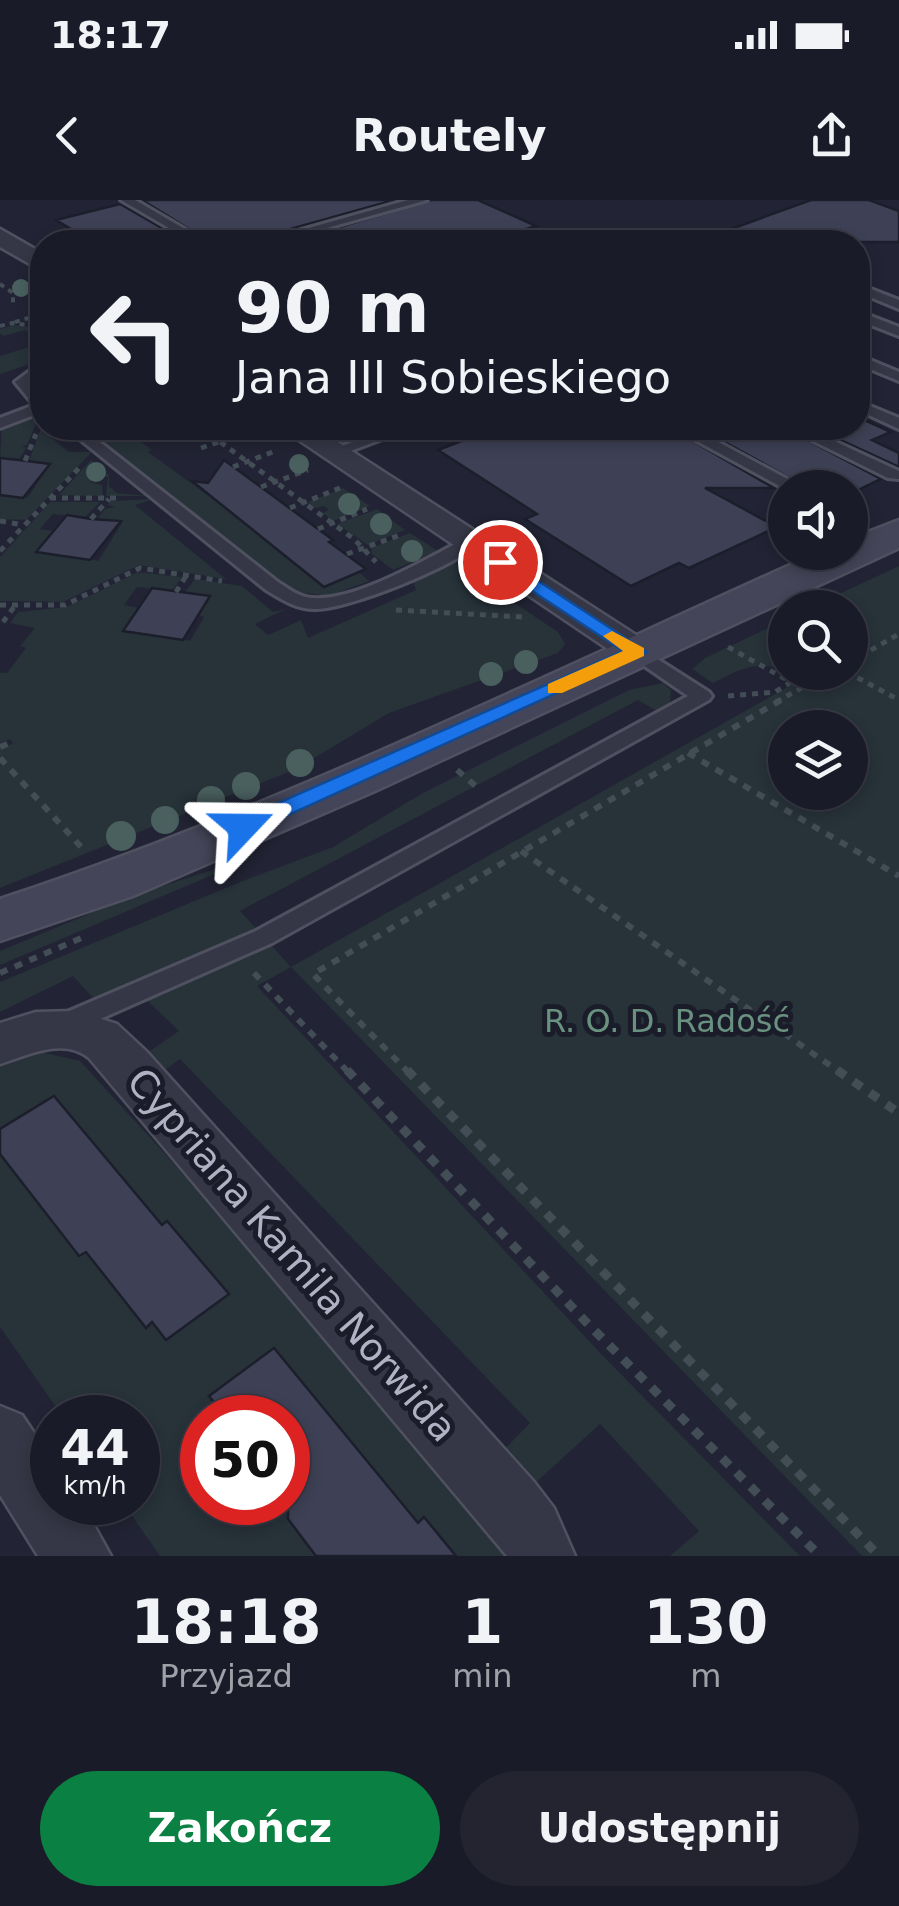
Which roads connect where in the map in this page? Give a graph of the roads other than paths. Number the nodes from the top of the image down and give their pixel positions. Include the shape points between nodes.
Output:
1 (127, 200) edge
2 (421, 200) edge
3 (180, 230) edge
4 (310, 230) edge
5 (0, 236) edge
6 (30, 256) edge
7 (870, 293) edge
8 (899, 305) edge
9 (870, 319) edge
10 (899, 332) edge
11 (870, 365) edge
12 (899, 377) edge
13 (30, 411) edge
14 (870, 411) edge
15 (0, 423) edge
16 (899, 424) edge
17 (89, 440) edge
18 (297, 440) edge
19 (373, 440) edge
20 (704, 440) edge
21 (820, 440) edge
22 (326, 459) junction
23 (768, 473) edge
24 (894, 476) dead end
25 (899, 532) edge
26 (472, 543) junction
27 (637, 652) junction
28 (79, 879) junction
29 (0, 920) edge
30 (0, 933) edge
31 (25, 1037) edge
32 (0, 1437) edge
33 (77, 1556) edge
34 (542, 1556) edge

1 - 3 lane
2 - 4 lane
5 - 6 street
7 - 8 lane
9 - 10 lane
11 - 12 lane
13 - 15 lane
14 - 16 lane
17 - 26 lane via 272,586 304,602 332,602
18 - 22 street
19 - 22 lane
20 - 23 lane
21 - 24 lane
22 - 26 street
25 - 27 main road
26 - 27 street
27 - 28 main road via 357,779
27 - 31 lane via 702,696 264,937
28 - 29 main road
28 - 30 main road
31 - 34 street, Cypriana Kamila Norwida via 98,1037 128,1066 512,1505
32 - 33 street

